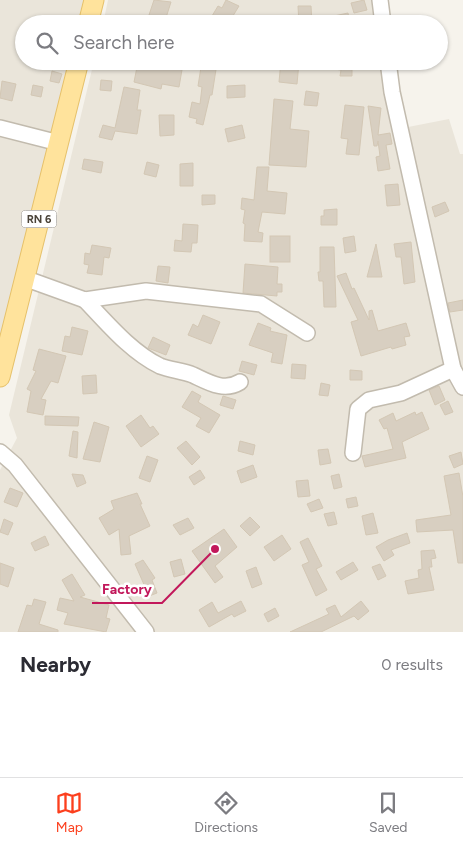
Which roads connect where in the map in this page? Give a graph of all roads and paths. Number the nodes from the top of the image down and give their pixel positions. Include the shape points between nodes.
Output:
1 (94, 0) edge
2 (380, 0) edge
3 (90, 15) edge
4 (382, 15) edge
5 (77, 70) edge
6 (389, 70) edge
7 (0, 128) edge
8 (59, 143) junction
9 (24, 278) junction
10 (85, 300) junction
11 (307, 333) dead end
12 (454, 369) junction
13 (0, 377) edge
14 (240, 382) dead end
15 (463, 387) edge
16 (0, 452) edge
17 (352, 453) dead end
18 (146, 632) edge

1 - 3 main road
2 - 4 street
5 - 8 main road, RN 6
6 - 12 street
7 - 8 street
8 - 9 main road, RN 6
9 - 10 street
9 - 13 main road, RN 6
10 - 11 street via 146,291 261,304
10 - 14 street via 120,335 160,366 192,374 212,385 234,386
12 - 15 street
12 - 17 street via 401,393 368,400 358,409
16 - 18 street via 16,465

